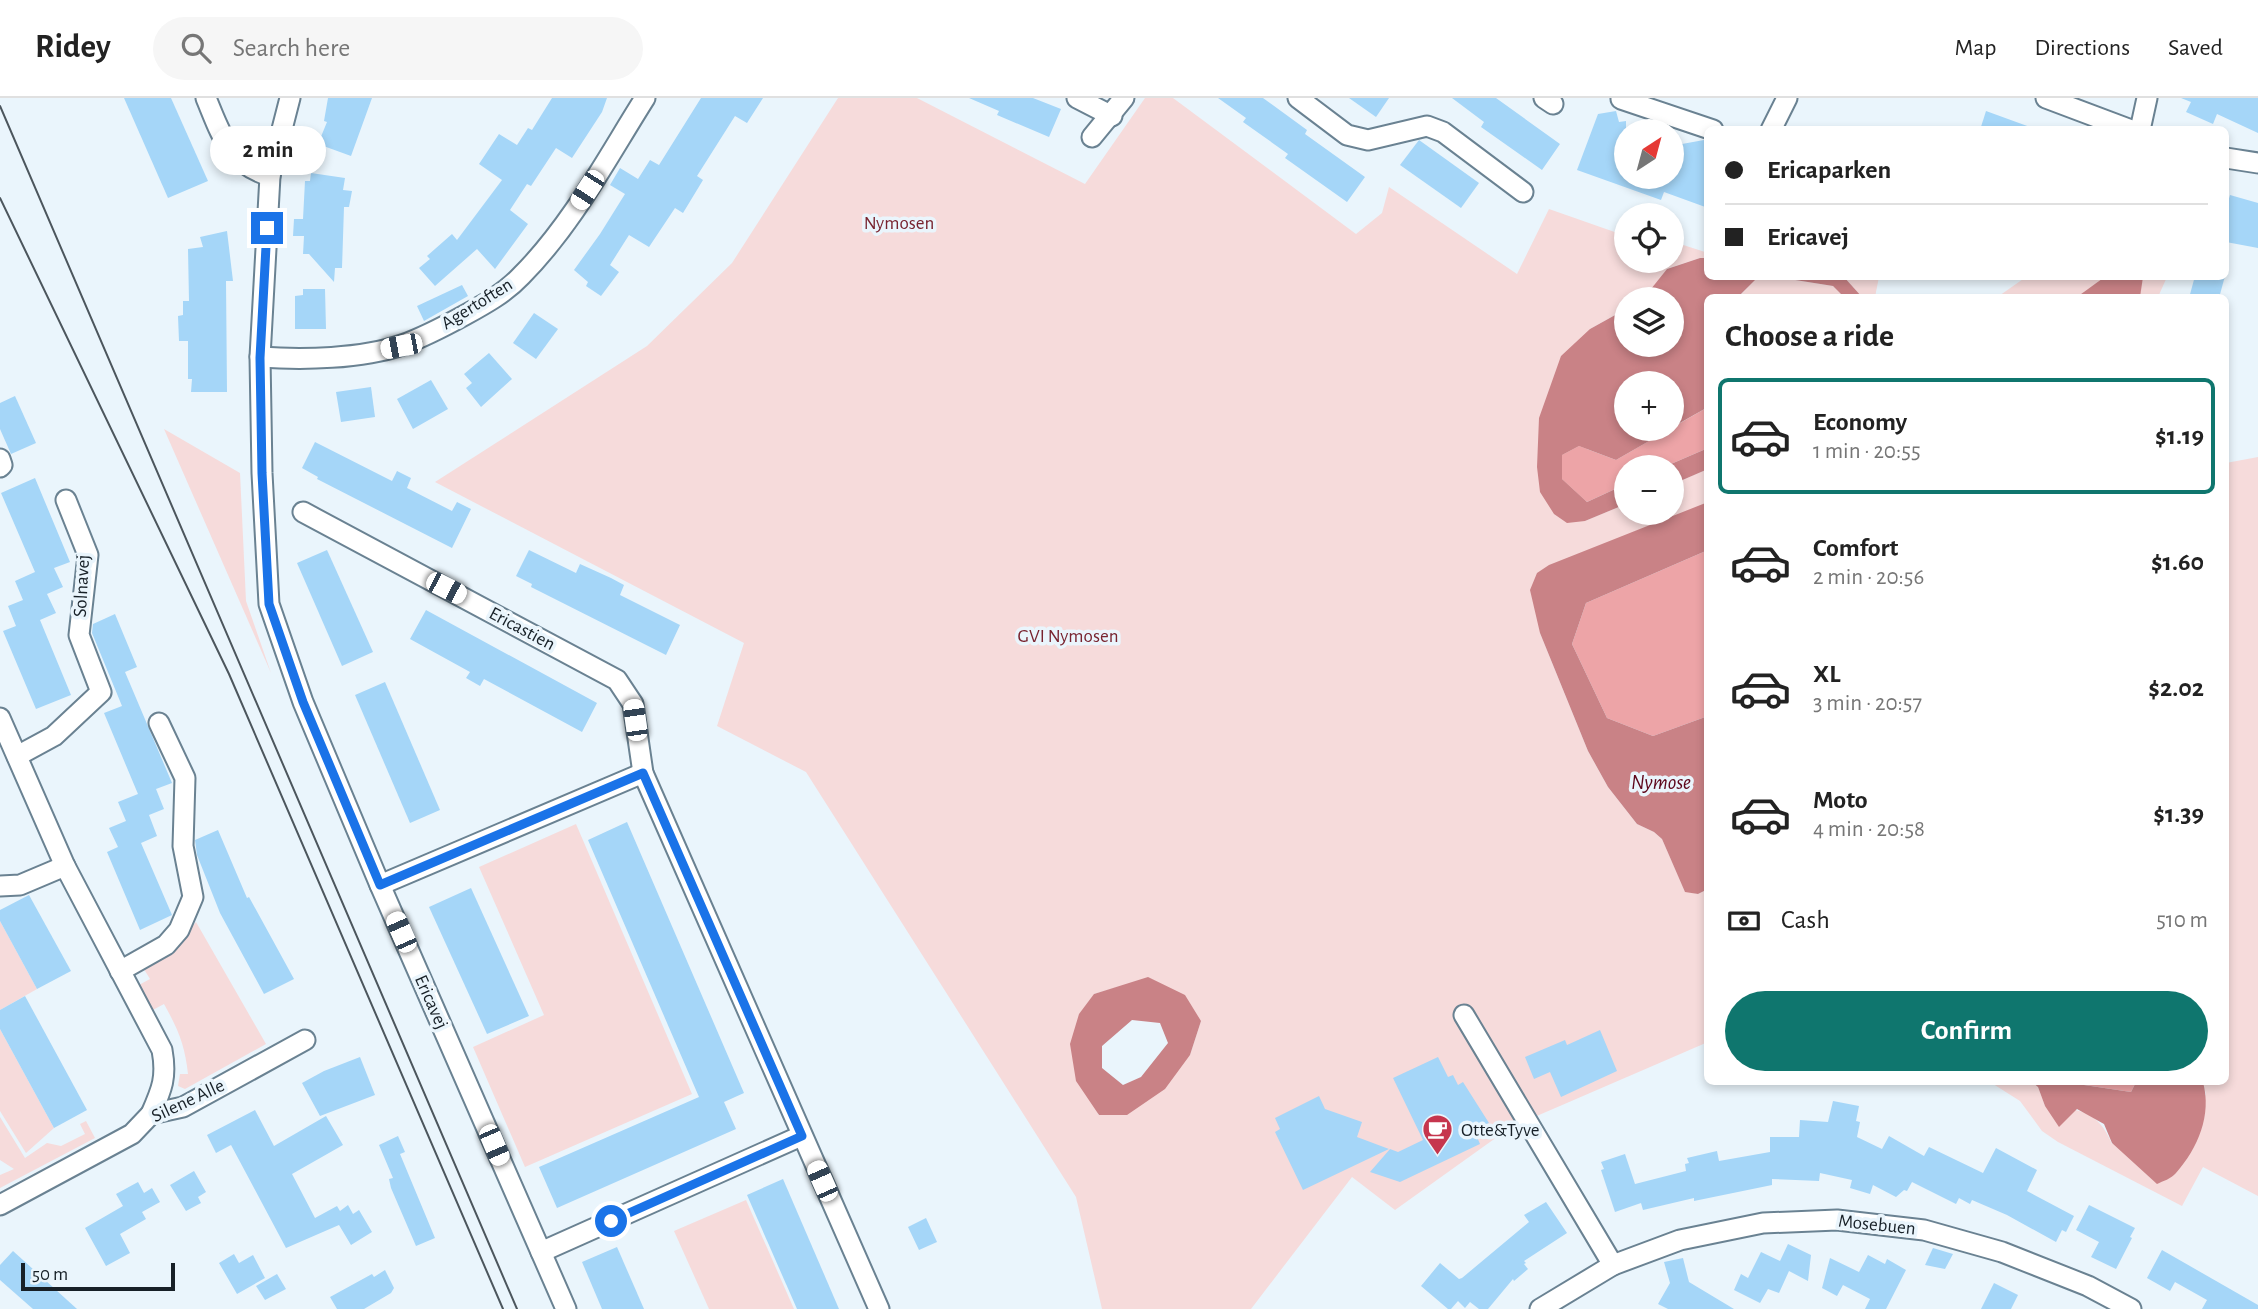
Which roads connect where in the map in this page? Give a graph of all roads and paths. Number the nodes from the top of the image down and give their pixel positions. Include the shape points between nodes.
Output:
1 (206, 98) edge
2 (290, 98) edge
3 (645, 98) edge
4 (1077, 98) edge
5 (1125, 98) edge
6 (1298, 98) edge
7 (1787, 98) edge
8 (2046, 98) edge
9 (2147, 98) edge
10 (1621, 99) edge
11 (1112, 116) junction
12 (1773, 126) edge
13 (2120, 126) edge
14 (2141, 126) edge
15 (1704, 127) edge
16 (1092, 137) dead end
17 (2229, 159) edge
18 (2258, 163) edge
19 (270, 176) junction
20 (1524, 192) dead end
21 (260, 356) junction
22 (0, 459) edge
23 (0, 467) edge
24 (66, 500) dead end
25 (303, 512) dead end
26 (0, 718) edge
27 (159, 723) dead end
28 (17, 756) junction
29 (643, 773) junction
30 (65, 866) junction
31 (380, 885) junction
32 (0, 886) edge
33 (120, 971) junction
34 (1464, 1015) dead end
35 (305, 1040) dead end
36 (151, 1114) junction
37 (802, 1136) junction
38 (0, 1205) edge
39 (541, 1252) junction
40 (1614, 1265) junction
41 (566, 1309) edge
42 (878, 1309) edge
43 (1540, 1309) edge
44 (2131, 1309) edge

1 - 19 street via 225,142 239,160
2 - 19 street, Ericavej
3 - 21 street, Agertoften via 548,245 521,276 488,302 401,346 351,355
4 - 11 street
5 - 11 street
6 - 20 street via 1347,135 1368,140 1427,126 1443,132
7 - 12 street
8 - 13 street
9 - 14 street
10 - 15 street
11 - 16 street
17 - 18 street
19 - 21 street, Ericavej
21 - 31 street, Ericavej via 269,604 303,702
22 - 23 street
24 - 28 street, Solnavej via 88,555 79,635 101,692 54,736
25 - 29 street, Ericastien via 617,680 633,704
26 - 28 street
27 - 33 street via 185,778 183,846 193,897 179,930 166,945
28 - 30 street
29 - 31 street
29 - 37 street, Ericastien
30 - 32 street via 20,885
30 - 33 street
31 - 39 street, Ericavej
33 - 36 street via 162,1050 166,1070
34 - 40 street
35 - 36 street, Silene Alle via 183,1107
36 - 38 street, Silene Alle via 132,1134
37 - 39 street
37 - 42 street, Ericastien
39 - 41 street, Ericavej
40 - 43 street, Mosebuen
40 - 44 street, Mosebuen via 1680,1240 1727,1230 1763,1223 1837,1220 1924,1230 2003,1252 2088,1286

